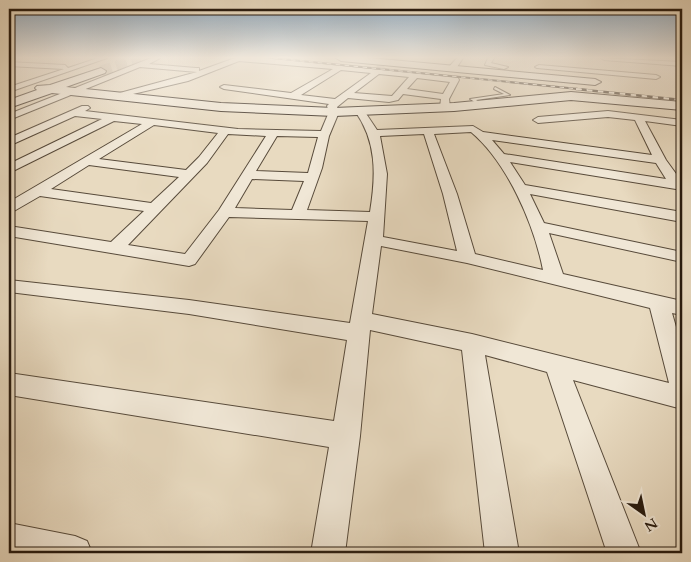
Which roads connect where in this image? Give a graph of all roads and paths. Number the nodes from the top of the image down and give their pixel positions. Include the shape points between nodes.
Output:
1 (26, 84) edge
2 (41, 84) edge
3 (56, 84) edge
4 (86, 84) tunnel mouth
5 (164, 84) edge
6 (266, 84) edge
7 (310, 84) edge
8 (359, 84) edge
9 (383, 84) tunnel mouth
10 (407, 84) edge
11 (430, 84) edge
12 (454, 84) edge
13 (288, 85) dead end
14 (224, 87) dead end
15 (45, 88) junction
16 (495, 88) dead end
17 (9, 90) edge
18 (70, 90) junction
19 (253, 91) junction
20 (401, 91) junction
21 (273, 93) junction
22 (346, 94) junction
23 (422, 94) junction
24 (508, 95) junction
25 (119, 96) junction
26 (293, 96) junction
27 (9, 99) edge
28 (522, 101) junction
29 (446, 102) junction
30 (45, 103) junction
31 (9, 104) edge
32 (364, 104) junction
33 (481, 105) junction
34 (682, 106) edge
35 (335, 107) junction
36 (74, 113) junction
37 (9, 117) edge
38 (114, 117) junction
39 (638, 117) junction
40 (538, 120) dead end
41 (152, 122) junction
42 (682, 123) edge
43 (225, 131) junction
44 (428, 131) junction
45 (273, 133) junction
46 (372, 133) junction
47 (325, 134) junction
48 (482, 135) junction
49 (9, 142) edge
50 (500, 157) junction
51 (660, 160) junction
52 (86, 161) junction
53 (9, 169) edge
54 (189, 174) junction
55 (247, 175) junction
56 (312, 177) junction
57 (679, 185) edge
58 (518, 188) junction
59 (37, 190) junction
60 (9, 208) edge
61 (154, 208) junction
62 (226, 212) junction
63 (298, 214) junction
64 (377, 217) junction
65 (682, 217) edge
66 (537, 226) junction
67 (9, 231) edge
68 (375, 240) junction
69 (115, 248) junction
70 (682, 257) edge
71 (467, 258) junction
72 (555, 279) junction
73 (9, 286) edge
74 (659, 303) junction
75 (682, 308) edge
76 (359, 326) junction
77 (472, 343) junction
78 (556, 365) junction
79 (9, 384) edge
80 (682, 388) edge
81 (682, 398) edge
82 (346, 436) junction
83 (9, 539) edge
84 (75, 553) edge
85 (328, 553) edge
86 (502, 553) edge
87 (624, 553) edge

1 - 17 street
2 - 15 street
3 - 15 street
4 - 18 street
5 - 25 street
6 - 19 street
7 - 26 street
8 - 22 street
9 - 32 street
10 - 20 street
11 - 23 street
12 - 29 street
13 - 21 street
14 - 19 street
15 - 18 street
15 - 27 street
15 - 31 street
16 - 24 lane
18 - 25 street
18 - 30 street
19 - 21 street
20 - 23 street
20 - 32 street via 395,98
21 - 26 street
22 - 32 street
22 - 35 street
23 - 29 street
24 - 28 lane
24 - 33 lane via 472,99
25 - 35 street via 238,108
26 - 35 street via 318,96
28 - 33 street
28 - 34 street via 584,96
29 - 32 street
29 - 33 street
30 - 36 street via 85,106
30 - 37 street
32 - 35 street
32 - 46 street
35 - 47 street
36 - 38 street
36 - 49 street
38 - 41 street
38 - 53 street
39 - 40 street via 593,114
39 - 42 street
39 - 51 street
41 - 43 street
41 - 52 street
43 - 45 street
43 - 54 street
44 - 46 street
44 - 48 street via 473,129
44 - 71 street via 446,178
45 - 47 street
45 - 55 street
46 - 64 street via 381,168
47 - 56 street
48 - 50 street
48 - 51 street
50 - 57 street
50 - 58 street
51 - 57 street
52 - 54 street
52 - 59 street
54 - 61 street
55 - 56 street
55 - 62 street
56 - 63 street
58 - 65 street
58 - 66 street
59 - 60 street
59 - 61 street
61 - 69 street
62 - 63 street
62 - 69 street via 189,260
63 - 64 street
64 - 68 street
66 - 70 street
66 - 72 street
67 - 69 street
68 - 71 street
68 - 76 street
71 - 72 street
72 - 74 street
73 - 76 street via 189,307 333,331
74 - 75 street
74 - 80 street
76 - 77 street
76 - 82 street
77 - 78 street
77 - 86 street
78 - 81 street
78 - 87 street
79 - 82 street
82 - 85 street
83 - 84 street

